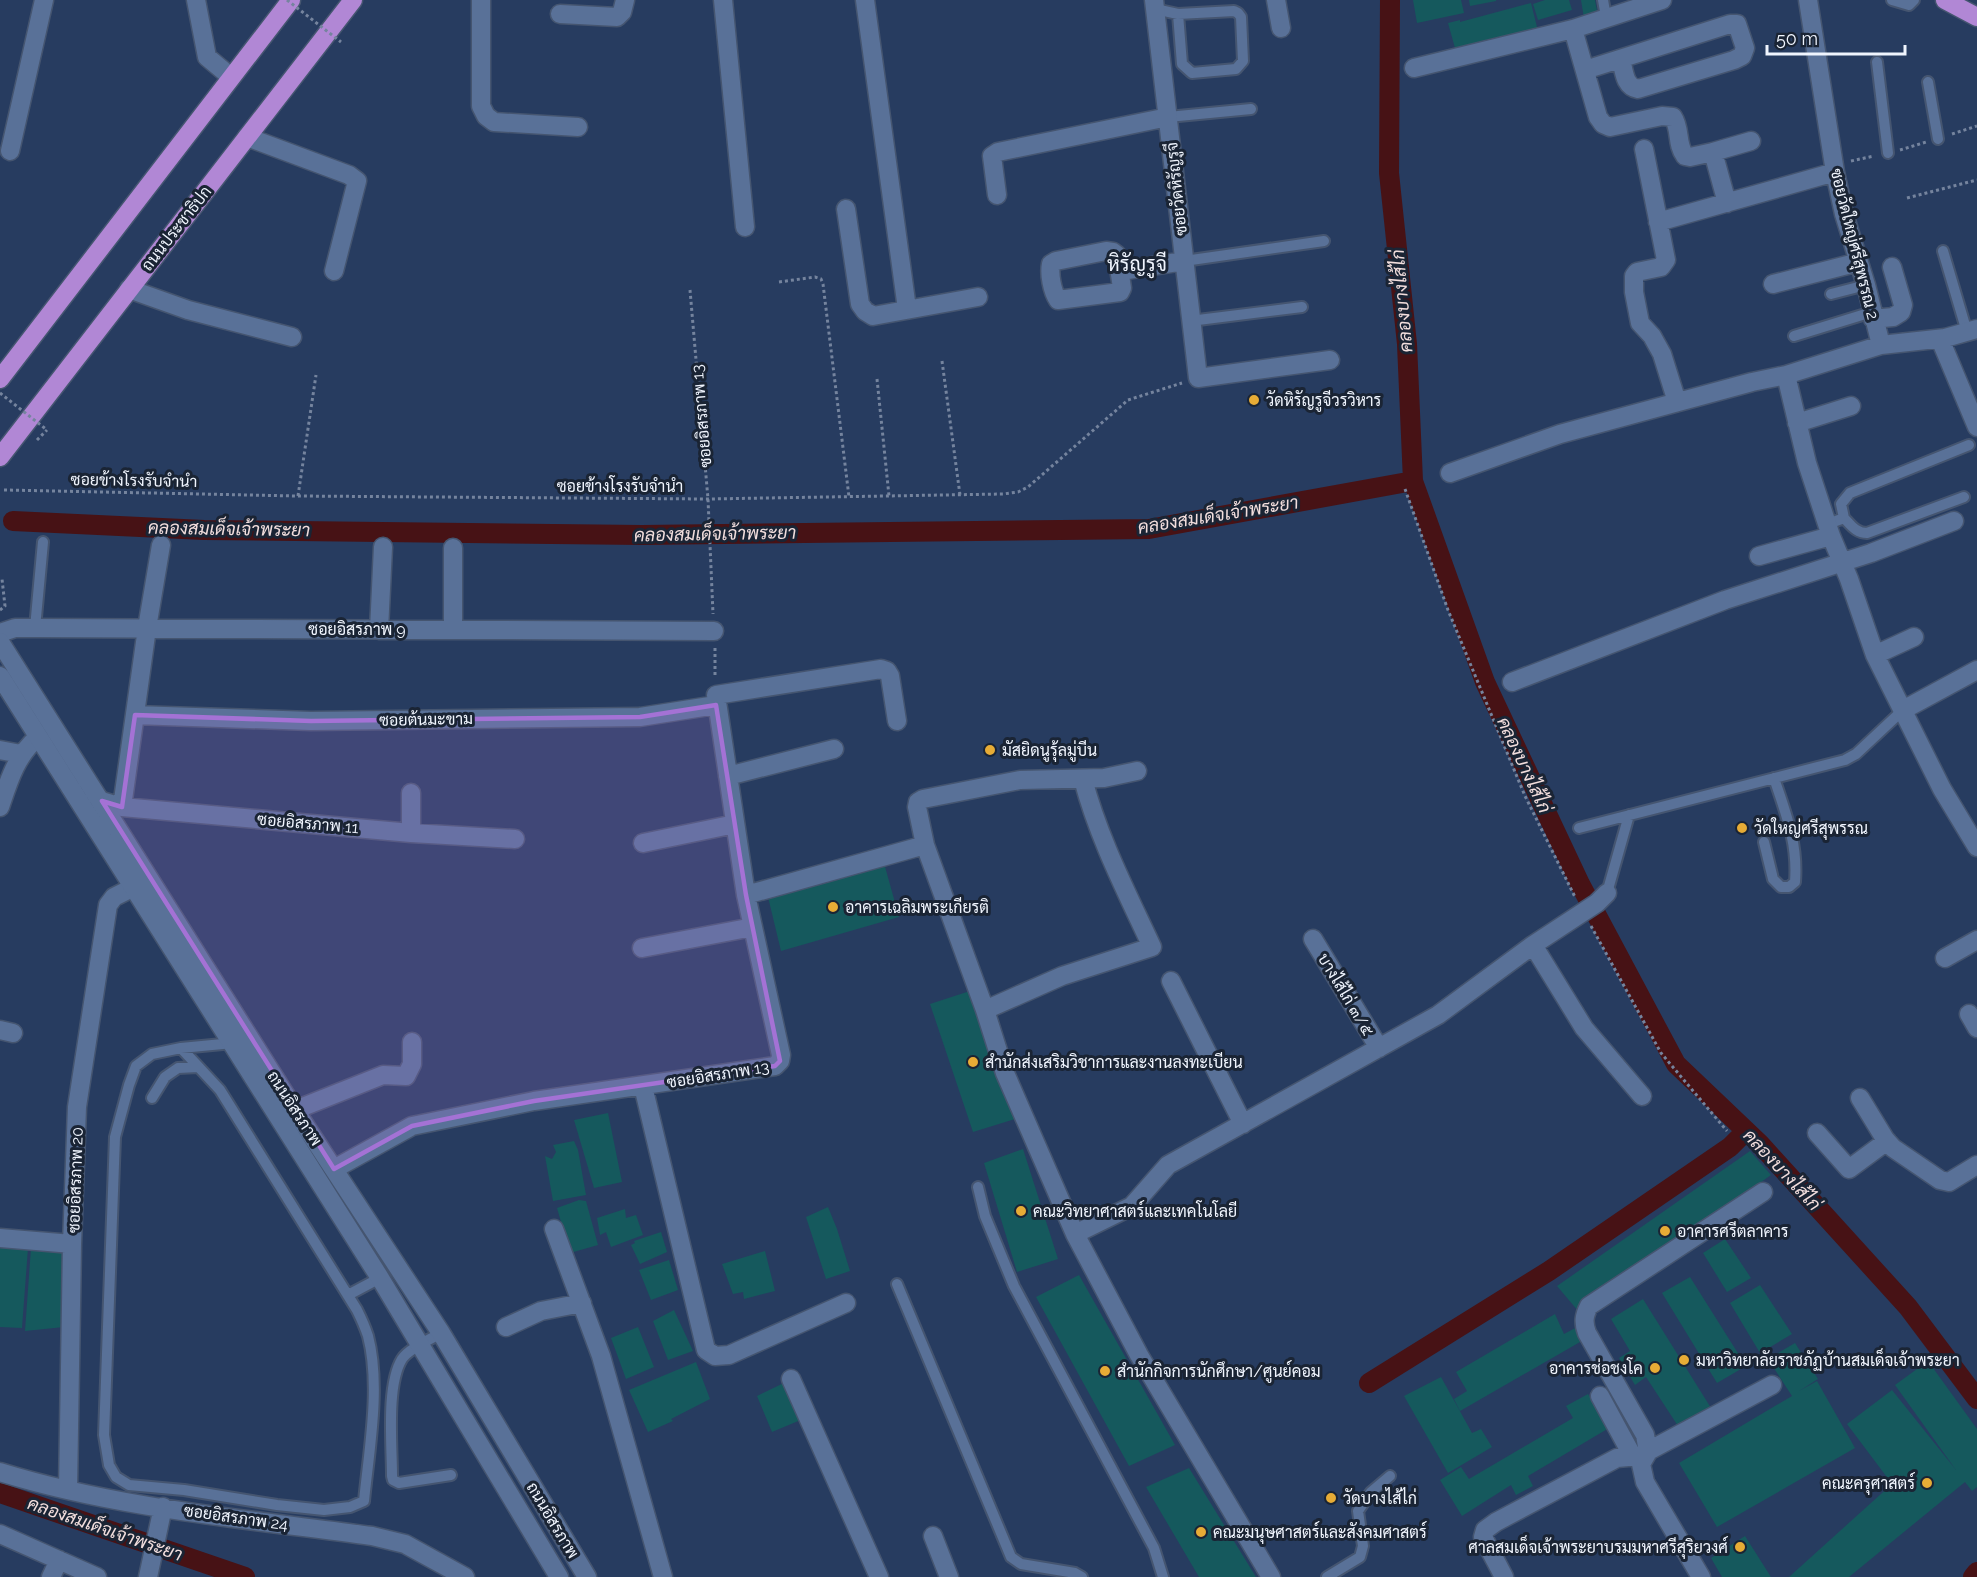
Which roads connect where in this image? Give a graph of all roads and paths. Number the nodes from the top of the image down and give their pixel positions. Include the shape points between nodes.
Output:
1 (44, 0) edge
2 (196, 0) edge
3 (289, 0) edge
4 (353, 0) edge
5 (481, 0) edge
6 (625, 0) edge
7 (723, 0) edge
8 (865, 0) edge
9 (1276, 0) edge
10 (1662, 0) edge
11 (1808, 0) edge
12 (1892, 0) edge
13 (1914, 0) edge
14 (1945, 0) edge
15 (1155, 4) edge
16 (1605, 9) edge
17 (560, 14) dead end
18 (1178, 14) junction
19 (1977, 17) edge
20 (1281, 28) dead end
21 (1573, 29) junction
22 (341, 42) dead end
23 (1621, 59) junction
24 (1877, 62) dead end
25 (1414, 68) dead end
26 (1585, 70) junction
27 (231, 77) junction
28 (1928, 82) dead end
29 (1251, 109) dead end
30 (1168, 117) junction
31 (1977, 126) edge
32 (578, 127) dead end
33 (247, 137) junction
34 (1938, 139) junction
35 (1751, 141) dead end
36 (1644, 149) dead end
37 (10, 151) dead end
38 (1713, 152) junction
39 (1888, 153) junction
40 (1834, 168) junction
41 (1977, 180) edge
42 (997, 195) dead end
43 (1906, 198) dead end
44 (1727, 203) junction
45 (846, 209) dead end
46 (1658, 222) junction
47 (745, 227) dead end
48 (1324, 242) dead end
49 (1943, 251) dead end
50 (1184, 261) junction
51 (1859, 262) junction
52 (1893, 267) dead end
53 (333, 271) dead end
54 (1121, 271) dead end
55 (779, 282) dead end
56 (1773, 284) dead end
57 (1866, 285) junction
58 (129, 289) junction
59 (690, 290) dead end
60 (1831, 294) dead end
61 (978, 297) dead end
62 (1302, 307) dead end
63 (907, 309) junction
64 (1872, 316) junction
65 (1190, 321) junction
66 (1972, 330) edge
67 (1794, 336) dead end
68 (292, 337) dead end
69 (1940, 339) junction
70 (1881, 345) junction
71 (1330, 360) dead end
72 (942, 361) dead end
73 (316, 375) dead end
74 (1786, 375) junction
75 (1198, 378) junction
76 (0, 379) edge
77 (878, 379) dead end
78 (0, 393) edge
79 (1677, 402) junction
80 (1851, 406) dead end
81 (1797, 423) junction
82 (1977, 427) edge
83 (47, 430) dead end
84 (1969, 445) dead end
85 (0, 457) edge
86 (1450, 473) dead end
87 (1405, 489) dead end
88 (4, 490) dead end
89 (960, 495) junction
90 (298, 496) junction
91 (889, 496) junction
92 (849, 497) junction
93 (1964, 497) dead end
94 (708, 499) junction
95 (1954, 521) dead end
96 (1834, 526) junction
97 (43, 542) dead end
98 (710, 543) dead end
99 (162, 545) dead end
100 (383, 547) dead end
101 (453, 548) dead end
102 (1760, 556) dead end
103 (1842, 563) junction
104 (2, 579) dead end
105 (0, 610) edge
106 (35, 628) junction
107 (147, 628) junction
108 (379, 630) junction
109 (453, 630) junction
110 (714, 632) dead end
111 (0, 633) edge
112 (1914, 637) dead end
113 (0, 642) edge
114 (1875, 655) junction
115 (1977, 670) edge
116 (0, 676) edge
117 (1512, 682) dead end
118 (716, 700) junction
119 (1903, 710) junction
120 (135, 715) junction
121 (897, 720) dead end
122 (38, 737) junction
123 (834, 749) dead end
124 (0, 750) edge
125 (21, 754) junction
126 (1137, 771) dead end
127 (728, 776) junction
128 (1774, 778) junction
129 (1083, 779) junction
130 (411, 792) dead end
131 (102, 801) junction
132 (0, 807) edge
133 (122, 807) junction
134 (1629, 815) junction
135 (735, 824) junction
136 (1578, 828) dead end
137 (411, 833) junction
138 (515, 839) dead end
139 (1764, 842) dead end
140 (643, 843) dead end
141 (925, 845) junction
142 (1977, 847) edge
143 (134, 886) junction
144 (746, 895) junction
145 (1593, 904) junction
146 (753, 927) junction
147 (1314, 939) dead end
148 (1977, 940) edge
149 (1533, 945) junction
150 (642, 948) dead end
151 (1945, 958) dead end
152 (1171, 981) dead end
153 (984, 1010) junction
154 (412, 1042) dead end
155 (233, 1043) junction
156 (181, 1048) junction
157 (1379, 1048) junction
158 (198, 1067) junction
159 (643, 1086) junction
160 (1642, 1096) dead end
161 (152, 1098) dead end
162 (1860, 1098) dead end
163 (295, 1110) junction
164 (1243, 1124) junction
165 (1727, 1131) dead end
166 (1817, 1133) dead end
167 (1887, 1141) junction
168 (1977, 1165) edge
169 (334, 1169) junction
170 (978, 1187) dead end
171 (1763, 1192) dead end
172 (554, 1229) dead end
173 (1075, 1234) junction
174 (0, 1238) edge
175 (72, 1244) junction
176 (380, 1278) junction
177 (897, 1284) dead end
178 (348, 1295) junction
179 (582, 1303) junction
180 (846, 1303) dead end
181 (506, 1327) dead end
182 (441, 1333) junction
183 (421, 1345) junction
184 (791, 1379) dead end
185 (1772, 1385) dead end
186 (1600, 1396) dead end
187 (1640, 1454) junction
188 (0, 1472) edge
189 (451, 1475) dead end
190 (1390, 1476) dead end
191 (68, 1490) junction
192 (163, 1508) junction
193 (0, 1534) edge
194 (933, 1536) dead end
195 (59, 1560) junction
196 (148, 1574) edge
197 (51, 1577) edge
198 (97, 1577) edge
199 (465, 1577) edge
200 (559, 1577) edge
201 (586, 1577) edge
202 (663, 1577) edge
203 (879, 1577) edge
204 (950, 1577) edge
205 (1082, 1577) edge
206 (1163, 1577) edge
207 (1271, 1577) edge
208 (1327, 1577) edge
209 (1504, 1577) edge
210 (1701, 1577) edge

1 - 37 street
2 - 27 street via 207,57
3 - 22 path, bridge
3 - 27 main road
4 - 33 main road, ถนนประชาธิปก
5 - 32 street via 481,106 486,116 494,122
6 - 17 street via 617,17
7 - 47 street
8 - 63 street
9 - 20 street
10 - 16 street
11 - 40 street, ซอยวัดใหญ่ศรีสุพรรณ 2
12 - 13 lane via 1908,5
14 - 19 main road
15 - 18 lane
15 - 30 street, ซอยวัดหิรัญรูจี
16 - 21 street
18 - 18 lane via 1182,64 1187,70 1192,73 1240,66 1243,61 1238,12
21 - 25 street
21 - 26 street
23 - 23 street via 1627,84 1638,88 1734,60 1742,56 1745,48 1737,24 1730,24
23 - 26 street
24 - 39 lane
26 - 38 street via 1603,124 1610,127 1673,117 1685,156
27 - 76 main road
28 - 34 lane
29 - 30 lane
30 - 42 street via 998,152 992,156
30 - 50 street, ซอยวัดหิรัญรูจี
31 - 34 path
33 - 53 street via 357,181
33 - 58 main road, ถนนประชาธิปก
34 - 39 path
35 - 38 street
36 - 46 street
38 - 44 street
39 - 40 path
40 - 44 street
40 - 51 street, ซอยวัดใหญ่ศรีสุพรรณ 2
41 - 43 path
44 - 46 street
45 - 63 street via 864,311 873,316
46 - 79 street via 1665,260 1662,267 1634,276 1635,292 1640,323 1662,354
48 - 50 lane
49 - 66 lane
50 - 54 street
50 - 65 street, ซอยวัดหิรัญรูจี
51 - 56 street
51 - 57 street, ซอยวัดใหญ่ศรีสุพรรณ 2
52 - 64 street via 1903,305 1901,312 1893,317
55 - 92 path via 815,277 823,284
57 - 60 lane
57 - 64 street, ซอยวัดใหญ่ศรีสุพรรณ 2
58 - 68 street via 188,310
58 - 85 main road, ถนนประชาธิปก
59 - 94 path, ซอยอิสรภาพ 13
61 - 63 street
62 - 65 lane
64 - 67 lane
64 - 70 street, ซอยวัดใหญ่ศรีสุพรรณ 2
65 - 75 street, ซอยวัดหิรัญรูจี
66 - 69 street
69 - 70 street
69 - 82 street
70 - 74 street
71 - 75 street
72 - 89 path
73 - 90 path
74 - 79 street
74 - 81 street
75 - 89 path, ซอยข้างโรงรับจำนำ via 1128,400 1018,492
77 - 91 path
78 - 83 path, bridge
79 - 86 street via 1560,434
80 - 81 street
81 - 96 street via 1807,463
84 - 96 lane via 1850,493 1841,504
87 - 145 path via 1448,610 1516,774
88 - 90 path, ซอยข้างโรงรับจำนำ
89 - 91 path, ซอยข้างโรงรับจำนำ
90 - 94 path, ซอยข้างโรงรับจำนำ
91 - 92 path, ซอยข้างโรงรับจำนำ
92 - 94 path, ซอยข้างโรงรับจำนำ
93 - 96 lane via 1867,533
94 - 98 path, ซอยอิสรภาพ 13
95 - 103 street
96 - 102 street
96 - 103 street
97 - 106 lane
99 - 107 street
100 - 108 street
101 - 109 street
103 - 114 street
103 - 117 street via 1725,600
104 - 105 path via 5,606
106 - 107 street, ซอยอิสรภาพ 9
106 - 111 street, ซอยอิสรภาพ 9
107 - 108 street, ซอยอิสรภาพ 9
107 - 120 street
108 - 109 street, ซอยอิสรภาพ 9
109 - 110 street, ซอยอิสรภาพ 9
112 - 114 street
113 - 131 street, ถนนอิสรภาพ
114 - 119 street
115 - 119 street
116 - 122 street
118 - 120 street, ซอยต้นมะขาม via 640,717 311,721
118 - 121 street, ซอยต้นมะขาม via 881,669 890,676
118 - 127 street, ซอยอิสรภาพ 13
119 - 128 lane via 1850,757
119 - 142 street via 1942,789
120 - 133 street
122 - 125 street
122 - 143 street
123 - 127 street
124 - 125 street
125 - 132 street
126 - 129 street
127 - 135 street, ซอยอิสรภาพ 13
128 - 134 lane
128 - 139 lane via 1794,840 1795,882 1789,887 1781,887 1773,879
129 - 141 street via 1020,780 923,799 917,807
129 - 153 street via 1119,876 1152,947 1062,976
130 - 137 street
131 - 133 street, ซอยอิสรภาพ 11
131 - 163 street, ถนนอิสรภาพ
133 - 137 street, ซอยอิสรภาพ 11
134 - 136 lane
134 - 145 lane
135 - 140 street
135 - 144 street, ซอยอิสรภาพ 13
137 - 138 street, ซอยอิสรภาพ 11
141 - 144 street
141 - 153 street
143 - 155 street
143 - 175 street, ซอยอิสรภาพ 20 via 108,905 77,1107
144 - 146 street, ซอยอิสรภาพ 13
145 - 149 street
145 - 165 path via 1661,1053
146 - 150 street
146 - 159 street, ซอยอิสรภาพ 13 via 780,1061 775,1066
147 - 157 street, บางไส้ไก่ ๓/๕
148 - 151 street
149 - 157 street via 1438,1015
149 - 160 street via 1584,1028
152 - 164 street
153 - 173 street via 1005,1073
154 - 163 street via 412,1064 406,1076 383,1075
155 - 156 lane
155 - 176 street
156 - 158 lane
156 - 178 lane via 152,1054 136,1066 115,1137 105,1435 109,1465 116,1477 129,1485 324,1510 364,1501 373,1364 368,1335
157 - 164 street
158 - 161 lane via 178,1068 165,1077
158 - 178 lane via 220,1090
159 - 169 street, ซอยอิสรภาพ 13 via 534,1101 412,1126
159 - 180 street via 706,1350 715,1356 729,1354
162 - 167 street
163 - 169 street, ถนนอิสรภาพ
164 - 173 street via 1168,1165 1132,1206
166 - 167 street via 1849,1169
167 - 168 street via 1943,1182
169 - 182 street, ถนนอิสรภาพ
170 - 206 lane via 985,1216 1014,1286 1154,1548
171 - 187 street via 1589,1306 1584,1315 1587,1333 1645,1435
172 - 179 street
173 - 207 street via 1139,1355
174 - 175 street
175 - 191 street, ซอยอิสรภาพ 20
176 - 178 lane
176 - 183 street
177 - 205 lane via 1011,1557 1021,1564
179 - 181 street via 541,1311
179 - 202 street via 601,1356
182 - 183 lane
182 - 201 street, ถนนอิสรภาพ
183 - 189 lane via 403,1358 394,1381 393,1480 399,1483
183 - 200 street
184 - 203 street
185 - 187 street
186 - 187 street
187 - 209 street via 1617,1458 1485,1530 1484,1542
187 - 210 street via 1645,1482
188 - 191 street, ซอยอิสรภาพ 24
190 - 208 lane via 1371,1492 1358,1511 1363,1546 1360,1557
191 - 192 street, ซอยอิสรภาพ 24
192 - 196 street
192 - 199 street, ซอยอิสรภาพ 24 via 372,1536 405,1544
193 - 195 street
194 - 204 street
195 - 197 street
195 - 198 street

